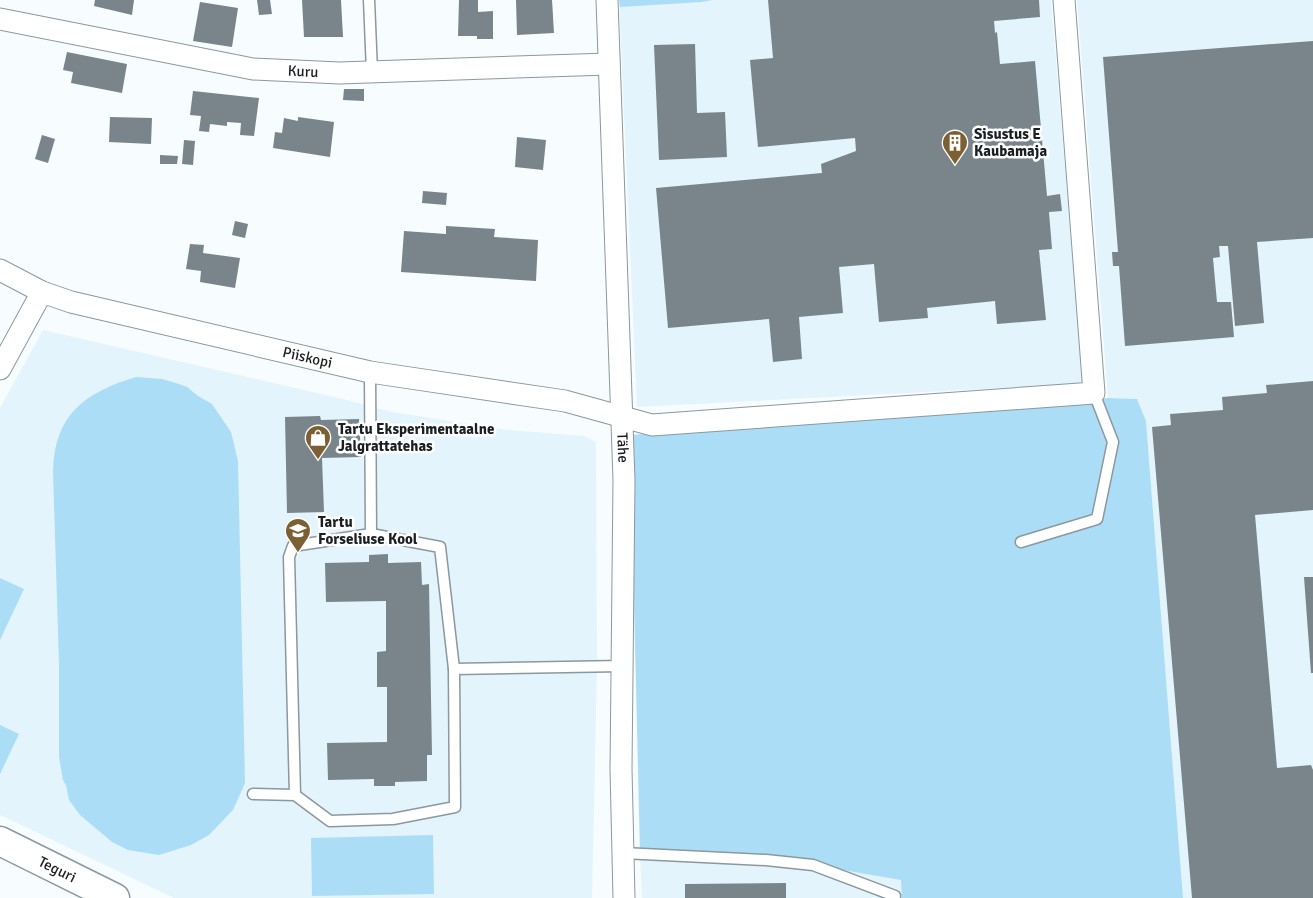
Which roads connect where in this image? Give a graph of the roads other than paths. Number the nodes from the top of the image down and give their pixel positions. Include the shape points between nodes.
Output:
1 (369, 0) edge
2 (607, 0) edge
3 (1064, 0) edge
4 (0, 19) edge
5 (609, 64) junction
6 (372, 72) junction
7 (0, 270) edge
8 (42, 292) junction
9 (0, 369) edge
10 (370, 372) junction
11 (1095, 393) junction
12 (622, 416) junction
13 (371, 534) junction
14 (1021, 542) dead end
15 (622, 666) junction
16 (454, 669) junction
17 (253, 794) dead end
18 (295, 795) junction
19 (0, 842) edge
20 (623, 853) junction
21 (896, 896) dead end
22 (115, 898) edge
23 (624, 898) edge

1 - 6 lane
2 - 5 street, Tähe
3 - 11 street
4 - 6 street, Kuru via 254,69
5 - 6 street, Kuru
5 - 12 street, Tähe
7 - 8 street, Piiskopi
8 - 9 street
8 - 10 street, Piiskopi via 70,302
10 - 12 street, Piiskopi via 565,401
10 - 13 lane
11 - 12 street, Piiskopi via 652,425
11 - 14 lane via 1113,442 1097,519
12 - 15 street, Tähe
13 - 16 lane via 440,547
13 - 18 lane via 293,546 289,556
15 - 16 lane
15 - 20 street, Tähe
16 - 18 lane via 455,807 393,819 330,822
17 - 18 lane
19 - 22 street, Teguri
20 - 21 lane via 813,865
20 - 23 street, Tähe

